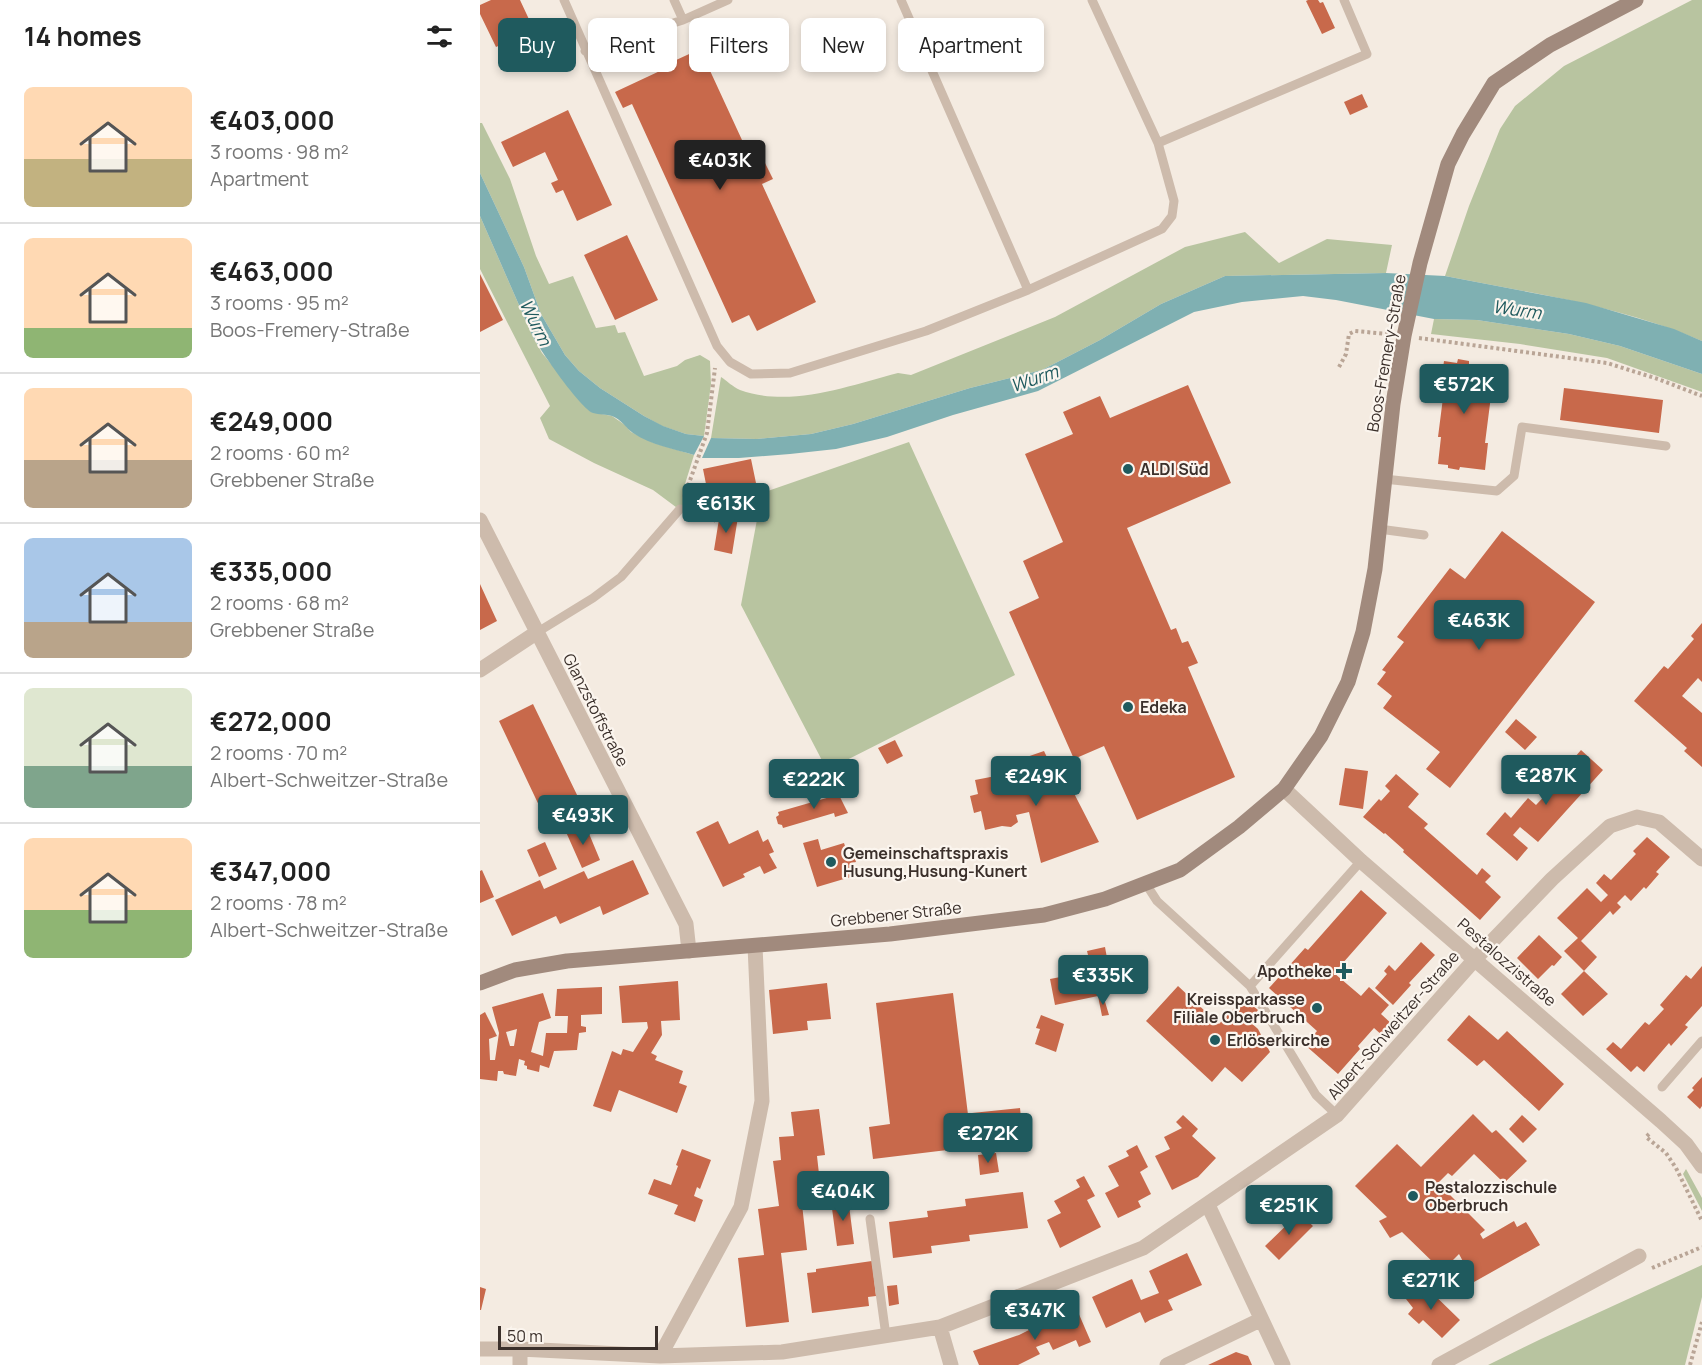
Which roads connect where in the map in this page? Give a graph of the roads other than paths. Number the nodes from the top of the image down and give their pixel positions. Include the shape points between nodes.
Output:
1 (564, 0) edge
2 (674, 0) edge
3 (728, 0) edge
4 (901, 0) edge
5 (1092, 0) edge
6 (1344, 0) edge
7 (1636, 0) edge
8 (683, 20) junction
9 (585, 51) junction
10 (1158, 143) junction
11 (1028, 290) junction
12 (1666, 446) dead end
13 (1384, 479) junction
14 (680, 509) dead end
15 (480, 520) edge
16 (1379, 529) junction
17 (1424, 535) dead end
18 (536, 633) junction
19 (480, 670) edge
20 (1284, 789) junction
21 (1702, 859) edge
22 (1361, 861) junction
23 (1146, 884) junction
24 (755, 946) junction
25 (689, 951) junction
26 (1476, 958) junction
27 (480, 983) edge
28 (1250, 986) junction
29 (1702, 1041) edge
30 (1662, 1087) dead end
31 (1337, 1115) junction
32 (1702, 1166) edge
33 (1208, 1205) junction
34 (870, 1219) dead end
35 (1634, 1258) road end
36 (1260, 1320) junction
37 (940, 1327) junction
38 (886, 1335) junction
39 (480, 1349) edge
40 (520, 1349) junction
41 (660, 1356) junction
42 (783, 1358) edge
43 (520, 1365) edge
44 (951, 1365) edge
45 (1167, 1365) edge
46 (1282, 1365) edge
47 (1439, 1365) edge

1 - 9 lane
2 - 8 lane
3 - 8 lane
4 - 11 lane
5 - 10 lane
6 - 10 lane via 1367,54
7 - 13 street, Boos-Fremery-Straße via 1550,45 1494,83 1463,134 1448,165 1420,263 1405,330
8 - 9 lane
9 - 11 lane via 717,346 730,362 751,374 790,373 926,331
10 - 11 lane via 1174,201 1172,216 1162,229
12 - 13 lane via 1522,427 1514,476 1497,491
13 - 16 street, Boos-Fremery-Straße
14 - 18 lane via 621,577
15 - 18 street, Glanzstoffstraße
16 - 17 lane
16 - 20 street, Boos-Fremery-Straße via 1364,632 1348,682 1321,736
18 - 19 street
18 - 25 street, Glanzstoffstraße via 686,924
20 - 22 street, Pestalozzistraße
20 - 23 street, Grebbener Straße via 1180,870
21 - 26 street, Albert-Schweitzer-Straße via 1659,822 1637,816 1610,826
22 - 26 street, Pestalozzistraße
22 - 28 lane
23 - 24 street, Grebbener Straße via 1044,915
23 - 28 lane via 1157,901
24 - 25 street, Grebbener Straße
24 - 41 street via 762,1101 741,1207
25 - 27 street, Grebbener Straße via 567,962 515,970
26 - 31 street, Albert-Schweitzer-Straße
26 - 32 street, Pestalozzistraße via 1686,1144
28 - 31 lane, Albert-Schweitzer-Straße via 1316,1095
29 - 30 lane
31 - 33 street, Albert-Schweitzer-Straße
33 - 36 street
33 - 37 street, Albert-Schweitzer-Straße via 1143,1248
34 - 38 lane
35 - 47 street
36 - 45 street
36 - 46 street
37 - 38 street, Albert-Schweitzer-Straße
37 - 44 street
38 - 42 street, Albert-Schweitzer-Straße
39 - 40 street, Albert-Schweitzer-Straße
40 - 41 street, Albert-Schweitzer-Straße
40 - 43 street
41 - 42 street, Albert-Schweitzer-Straße

